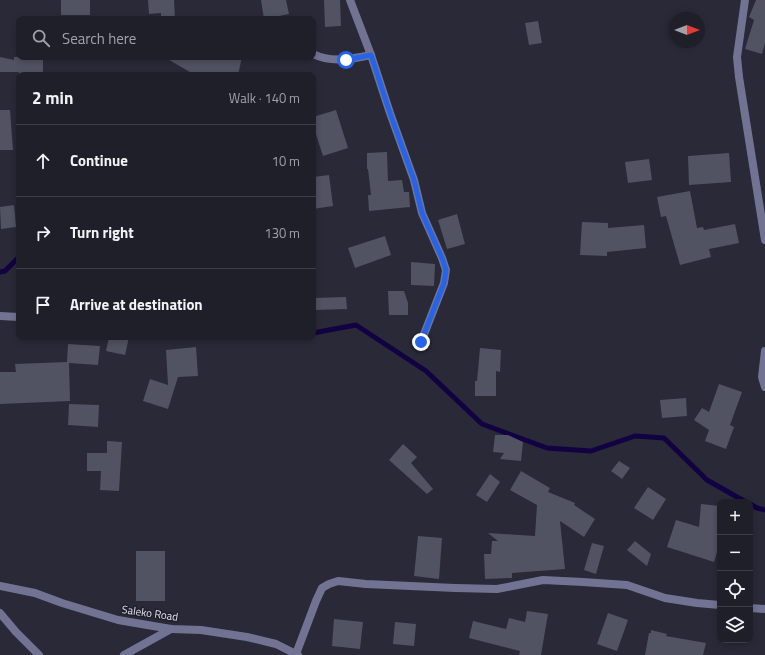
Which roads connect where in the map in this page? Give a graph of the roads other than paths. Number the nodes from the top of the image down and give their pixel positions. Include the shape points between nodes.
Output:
1 (350, 0) edge
2 (745, 0) edge
3 (316, 55) edge
4 (371, 55) junction
5 (765, 240) edge
6 (0, 316) edge
7 (16, 317) edge
8 (421, 342) dead end
9 (765, 351) edge
10 (765, 387) edge
11 (0, 586) edge
12 (717, 605) edge
13 (753, 608) edge
14 (765, 609) edge
15 (0, 613) edge
16 (171, 629) junction
17 (39, 655) edge
18 (124, 655) edge
19 (297, 655) edge

1 - 4 street
2 - 5 street via 737,57
3 - 4 street via 336,60
4 - 8 street via 414,180 422,213 446,270 444,283
6 - 7 street
9 - 10 street via 762,377
11 - 16 street, Saleko Road via 34,593 118,620
12 - 19 street via 665,598 627,585 590,582 543,580 497,589 483,589 338,581 322,588
13 - 14 street
15 - 17 street
16 - 18 street
16 - 19 street, Saleko Road via 201,630 247,637 276,644

